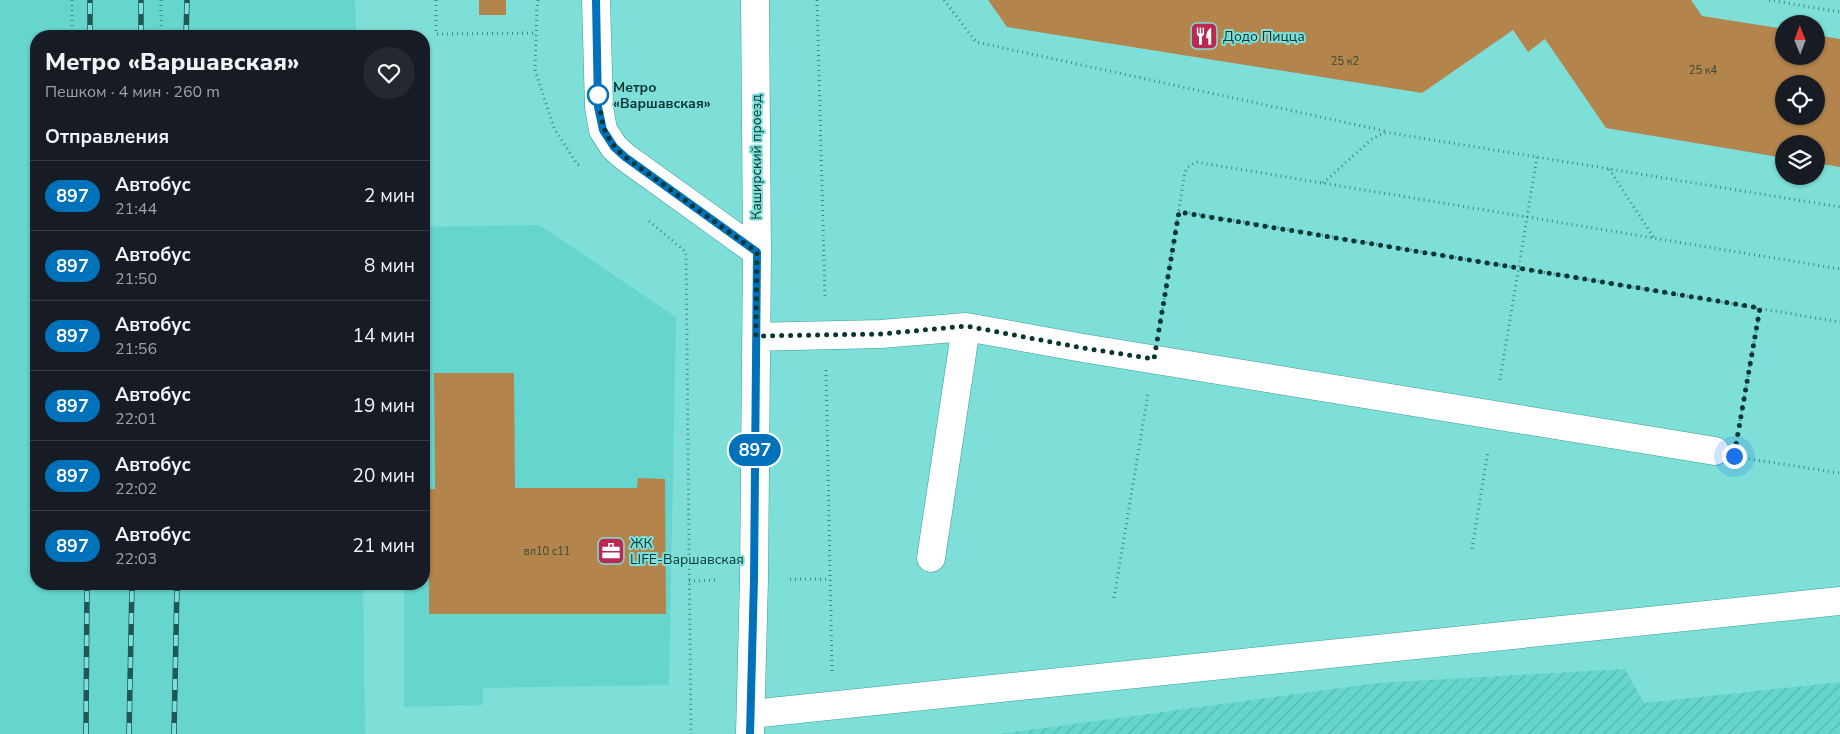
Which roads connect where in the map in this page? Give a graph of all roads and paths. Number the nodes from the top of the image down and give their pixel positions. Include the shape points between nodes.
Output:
1 (72, 0) edge
2 (161, 0) edge
3 (436, 0) edge
4 (538, 0) edge
5 (596, 0) edge
6 (755, 0) edge
7 (817, 0) edge
8 (944, 0) edge
9 (1769, 0) edge
10 (1840, 12) edge
11 (72, 30) edge
12 (161, 30) edge
13 (536, 33) junction
14 (1391, 133) junction
15 (1537, 156) junction
16 (1608, 168) junction
17 (584, 170) dead end
18 (1323, 183) junction
19 (1840, 207) edge
20 (1179, 212) junction
21 (643, 217) dead end
22 (1527, 217) junction
23 (1654, 238) junction
24 (757, 252) junction
25 (1840, 269) edge
26 (1760, 308) junction
27 (1840, 322) edge
28 (966, 326) junction
29 (826, 335) junction
30 (756, 336) junction
31 (1154, 359) junction
32 (1739, 429) dead end
33 (1715, 451) dead end
34 (1744, 458) dead end
35 (1840, 473) edge
36 (932, 558) dead end
37 (1114, 598) dead end
38 (1840, 601) edge
39 (833, 705) junction
40 (751, 724) edge
41 (691, 734) edge

1 - 11 path
2 - 12 path
3 - 13 path via 436,34
4 - 13 path
5 - 24 street via 598,107 608,139 625,157
6 - 24 street, Каширский проезд
7 - 29 path
8 - 14 path via 976,42
9 - 10 path
13 - 17 path via 535,70 554,128
14 - 15 path
14 - 18 path via 1372,138
15 - 16 path
15 - 22 path
16 - 19 path
16 - 23 path
18 - 20 path via 1196,162 1185,172
18 - 22 path
20 - 26 path
20 - 31 path
21 - 41 path via 686,252
22 - 23 path
23 - 25 path
24 - 30 street, Каширский проезд
26 - 27 path
26 - 32 path
28 - 29 street via 881,334
28 - 31 street
28 - 36 street
29 - 30 street
29 - 39 path
30 - 40 street, Каширский проезд
31 - 33 street
31 - 37 path
34 - 35 path
38 - 39 street
39 - 40 street

